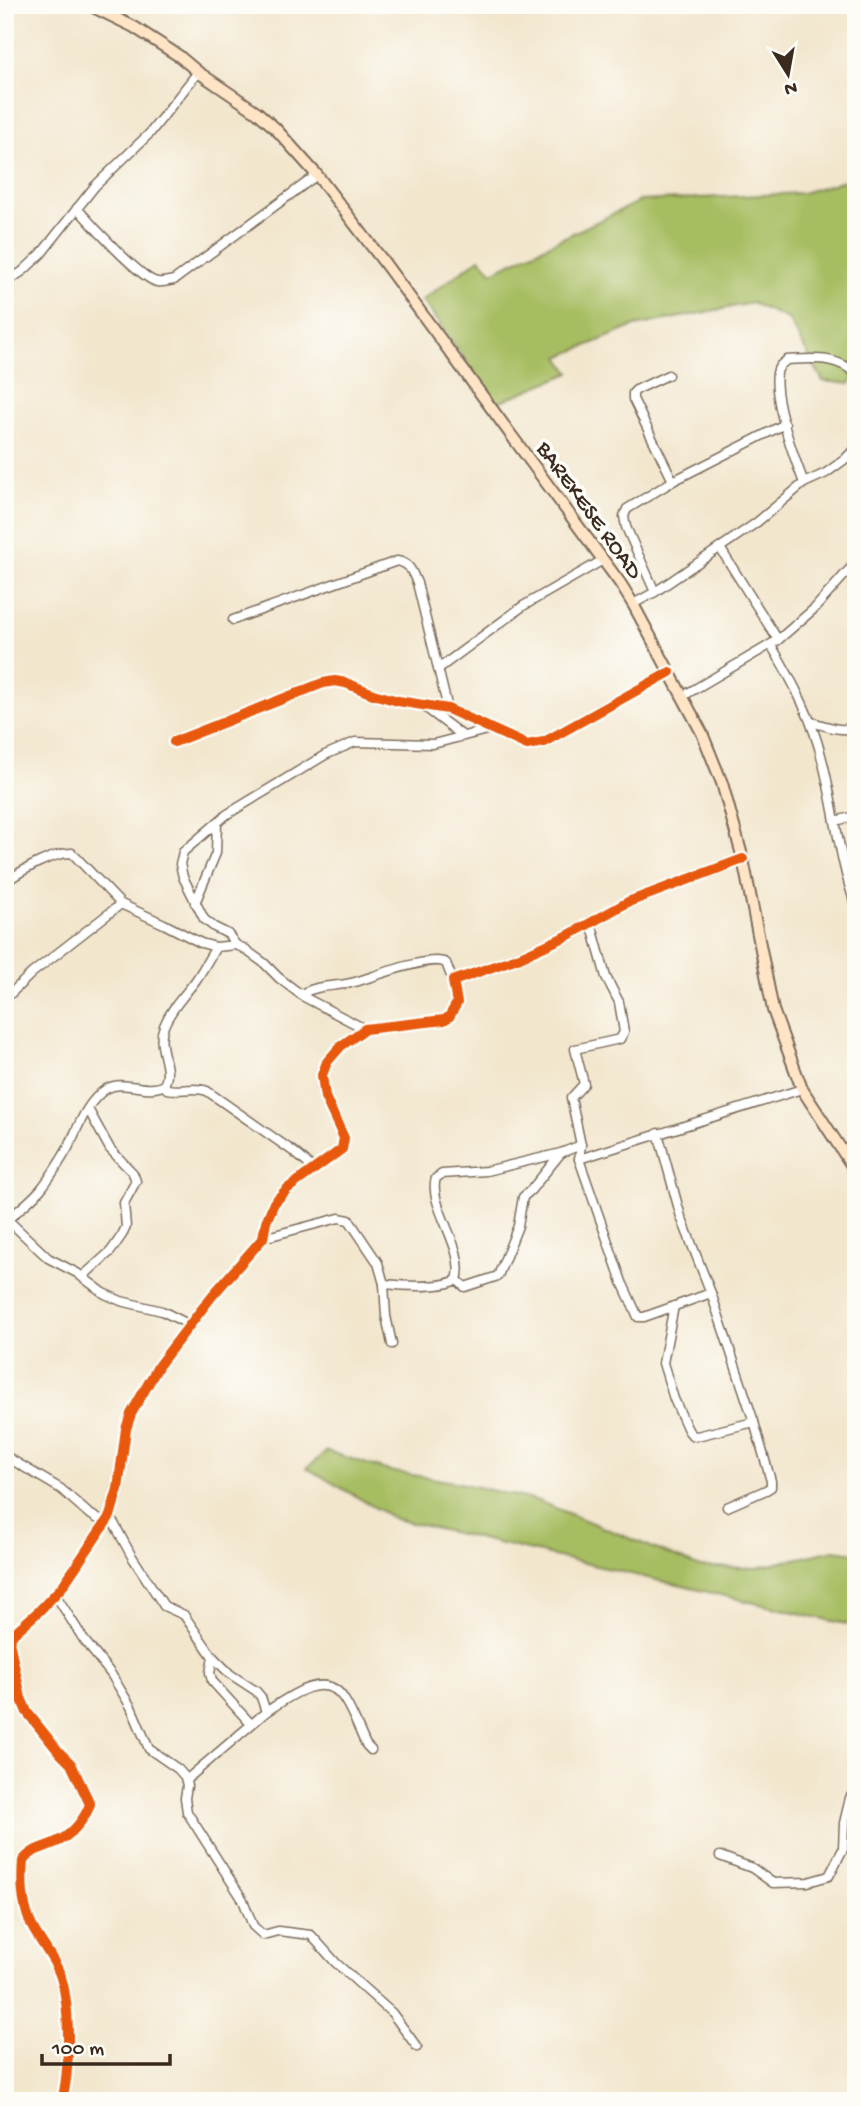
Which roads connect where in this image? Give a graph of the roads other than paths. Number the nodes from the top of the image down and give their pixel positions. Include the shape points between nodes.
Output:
1 (89, 5) edge
2 (198, 72) junction
3 (317, 175) junction
4 (77, 208) junction
5 (5, 283) edge
6 (856, 374) edge
7 (668, 375) dead end
8 (785, 424) junction
9 (856, 448) edge
10 (673, 481) junction
11 (804, 483) junction
12 (720, 548) junction
13 (603, 560) junction
14 (856, 562) edge
15 (655, 592) junction
16 (633, 604) junction
17 (233, 620) dead end
18 (775, 642) junction
19 (438, 669) junction
20 (670, 672) junction
21 (683, 696) junction
22 (424, 706) junction
23 (448, 709) junction
24 (812, 722) junction
25 (856, 727) edge
26 (492, 729) junction
27 (463, 736) junction
28 (174, 742) dead end
29 (856, 816) edge
30 (835, 821) junction
31 (217, 823) junction
32 (743, 859) junction
33 (5, 882) edge
34 (195, 903) junction
35 (121, 904) junction
36 (856, 906) edge
37 (591, 923) junction
38 (236, 945) junction
39 (216, 947) junction
40 (453, 981) junction
41 (301, 994) junction
42 (5, 999) edge
43 (365, 1029) junction
44 (164, 1085) junction
45 (802, 1089) junction
46 (88, 1109) junction
47 (658, 1133) junction
48 (581, 1144) junction
49 (561, 1153) junction
50 (579, 1159) junction
51 (314, 1169) junction
52 (856, 1172) edge
53 (6, 1221) edge
54 (264, 1238) junction
55 (82, 1277) junction
56 (457, 1280) junction
57 (384, 1284) junction
58 (711, 1293) junction
59 (674, 1306) junction
60 (190, 1325) junction
61 (392, 1344) dead end
62 (754, 1422) junction
63 (5, 1455) edge
64 (727, 1507) dead end
65 (107, 1520) junction
66 (55, 1594) junction
67 (9, 1634) edge
68 (213, 1657) junction
69 (265, 1712) junction
70 (251, 1724) junction
71 (371, 1750) dead end
72 (186, 1780) junction
73 (856, 1787) edge
74 (720, 1856) dead end
75 (417, 2047) dead end
76 (62, 2101) edge

1 - 2 main road, BAREKESE ROAD via 134,27
2 - 3 main road, BAREKESE ROAD via 275,128
2 - 4 street via 150,133
3 - 4 street via 174,280 164,282 147,277
3 - 13 main road, BAREKESE ROAD
4 - 5 street via 41,254
6 - 8 street via 825,358 781,363 776,375
7 - 10 street via 636,390 633,399
8 - 10 street
8 - 11 street
9 - 11 street via 826,473
10 - 15 street via 636,502 624,516
11 - 12 street
12 - 15 street
12 - 18 street
13 - 16 main road, BAREKESE ROAD
13 - 19 street via 523,606
14 - 18 street via 816,607
15 - 16 street
16 - 20 main road, BAREKESE ROAD
17 - 19 street via 404,562 416,583
18 - 21 street
18 - 24 street
19 - 23 street
20 - 21 main road, BAREKESE ROAD
20 - 26 street via 544,742 527,745
21 - 32 main road, BAREKESE ROAD via 722,783
22 - 23 street
22 - 27 street
22 - 28 street via 335,681
23 - 26 street
24 - 25 street
24 - 30 street
26 - 27 street
27 - 31 street via 433,744 355,742 343,746
29 - 30 street
30 - 36 street
31 - 34 street via 216,853
31 - 34 street via 183,852 183,877
32 - 37 street via 628,902
32 - 45 main road, BAREKESE ROAD via 773,1010
33 - 35 street via 57,855 72,853
34 - 38 street via 204,919
35 - 39 street
35 - 42 street
37 - 40 street via 520,957
37 - 48 street via 606,977 619,1002 624,1032 620,1039 575,1049 584,1084 571,1098
38 - 39 street
38 - 41 street
39 - 44 street via 164,1025 160,1039 167,1076
40 - 41 street via 446,963 437,960 355,982 314,987
40 - 43 street via 457,1003 444,1020
41 - 43 street
43 - 51 street via 341,1046 324,1068 325,1097 345,1143 338,1154
44 - 46 street via 111,1086
44 - 51 street via 173,1090 206,1091
45 - 47 street
45 - 52 main road, BAREKESE ROAD
46 - 53 street via 43,1186
46 - 55 street via 110,1149 136,1181 124,1203 122,1236
47 - 50 street
47 - 58 street via 681,1217
48 - 49 street
48 - 50 street
49 - 56 street via 523,1197 518,1226 498,1276 465,1287
49 - 56 street via 436,1178 435,1191 456,1255
50 - 59 street via 638,1317
51 - 54 street via 274,1203
53 - 55 street via 48,1258
54 - 57 street via 339,1218 349,1220 373,1253
54 - 60 street
55 - 60 street via 105,1294 162,1311
56 - 57 street
57 - 61 street
58 - 59 street
58 - 62 street
59 - 62 street via 663,1363 688,1430 696,1436
60 - 65 street via 159,1364 131,1414 118,1489
62 - 64 street via 772,1484
63 - 65 street via 61,1489 88,1513
65 - 66 street
65 - 68 street via 151,1590 164,1606 184,1615
66 - 67 street
66 - 72 street via 131,1707 149,1749
67 - 76 street via 21,1698 35,1723 71,1764 90,1804 62,1839 32,1851 23,1861 29,1921 60,1974 67,2013
68 - 69 street via 256,1691
68 - 70 street via 212,1681
69 - 70 street
69 - 71 street via 307,1688 330,1687 344,1698
70 - 72 street
72 - 75 street via 187,1812 243,1900 256,1930 263,1935 278,1931 311,1935 391,2013
73 - 74 street via 844,1823 843,1849 829,1876 773,1883 752,1868

